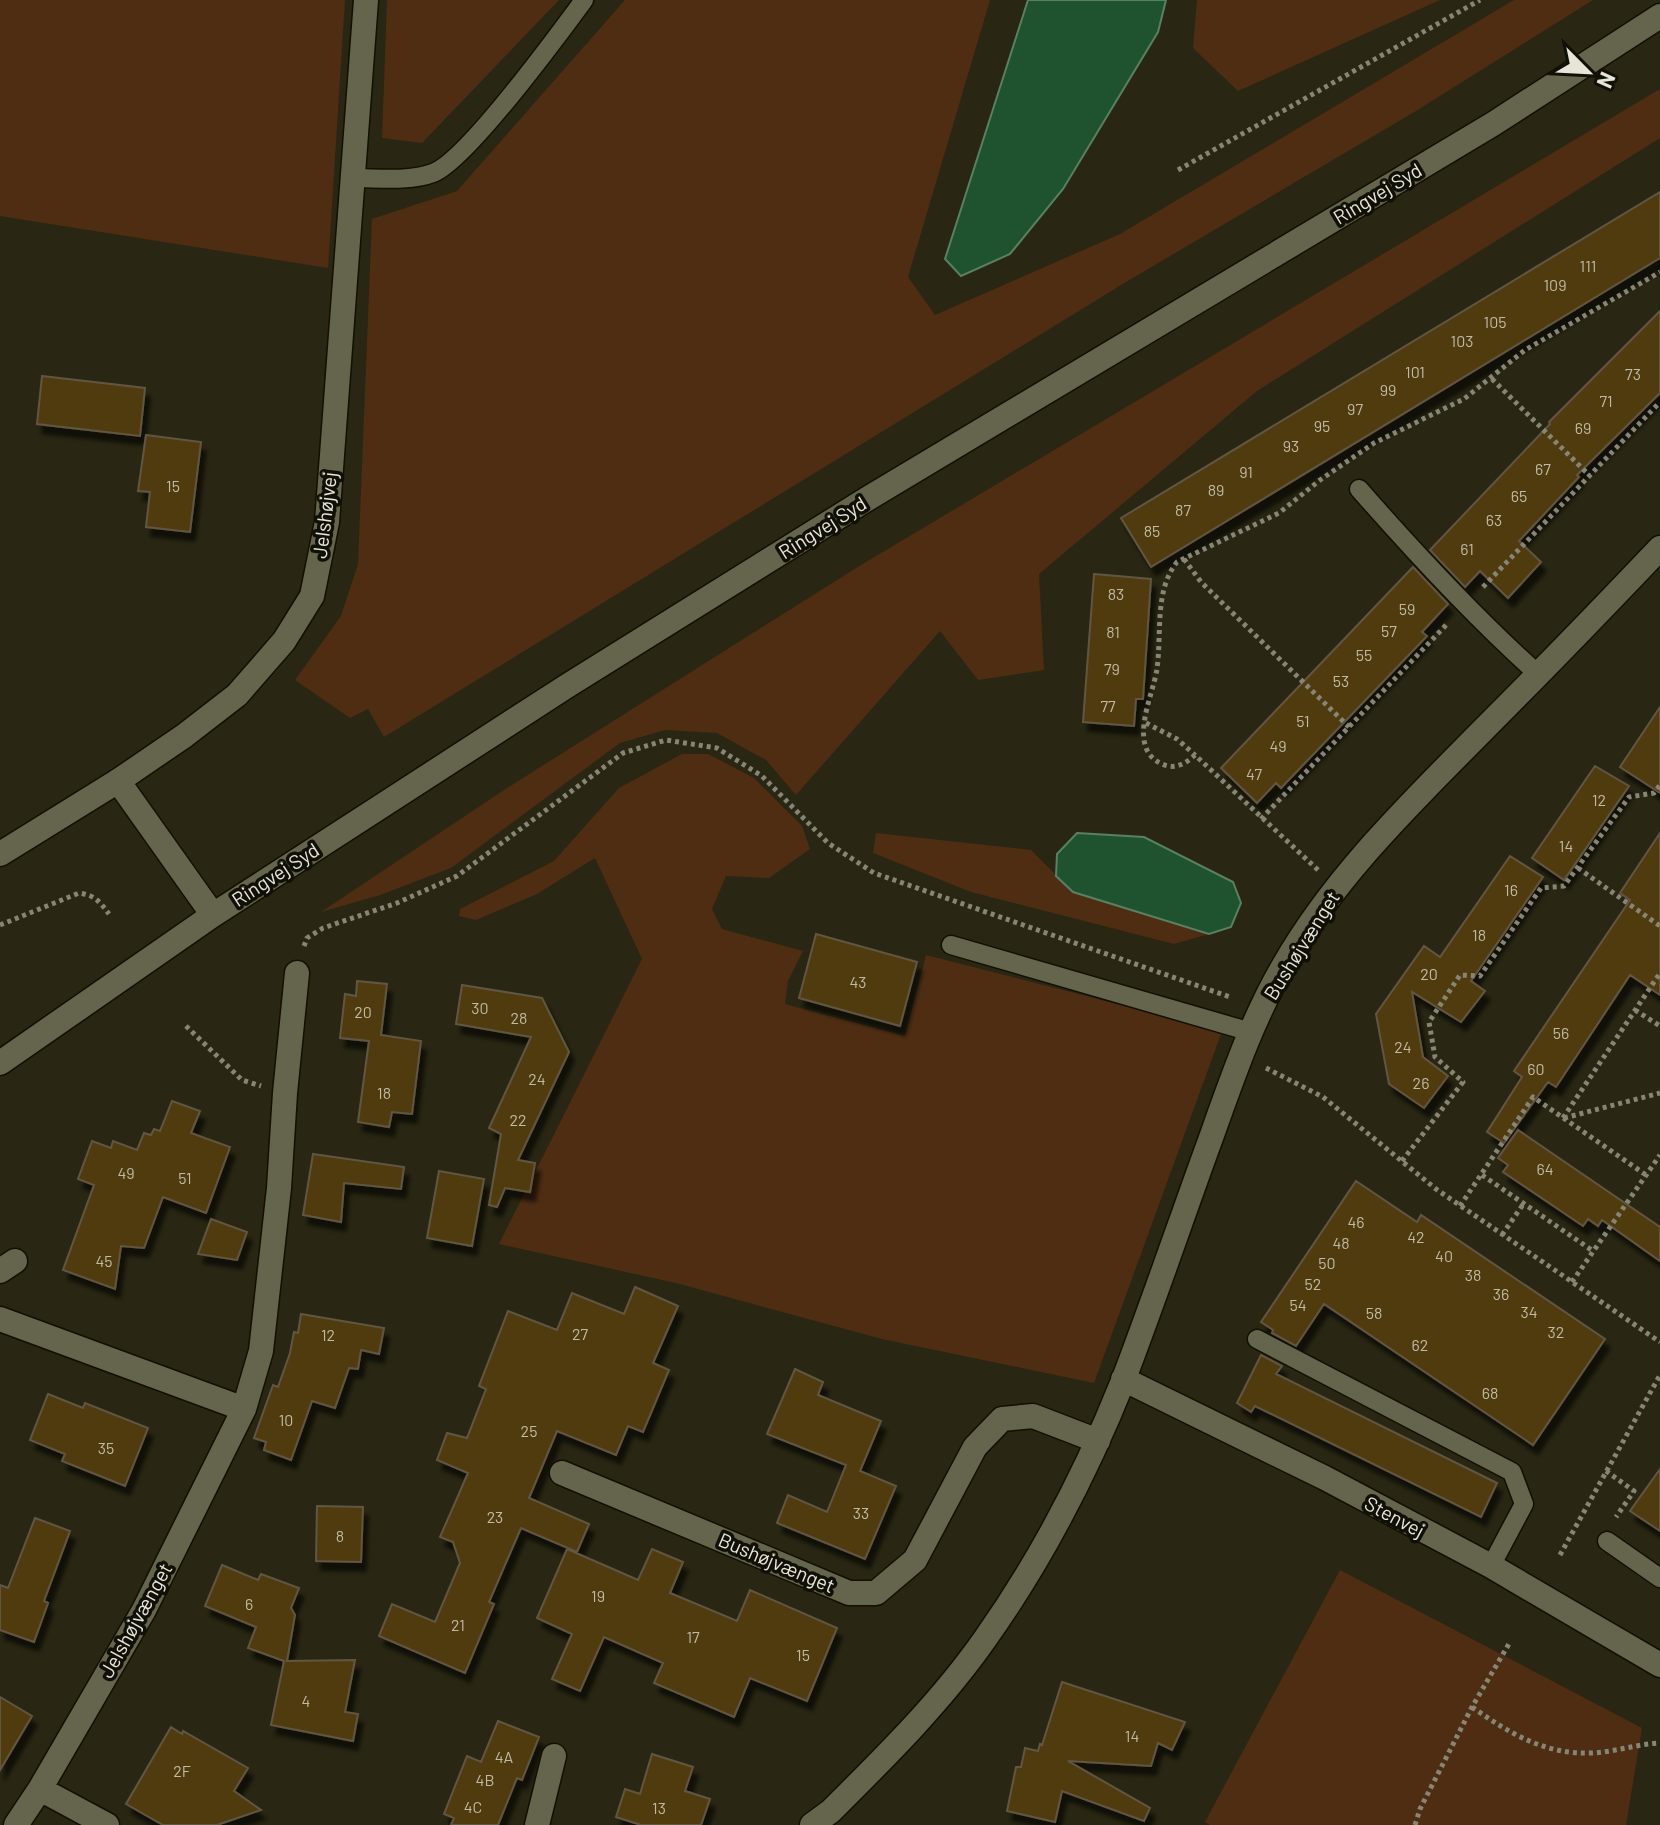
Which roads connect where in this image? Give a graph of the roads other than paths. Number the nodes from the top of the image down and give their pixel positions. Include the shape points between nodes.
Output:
1 (366, 0) edge
2 (584, 0) edge
3 (1660, 16) edge
4 (353, 178) junction
5 (1359, 489) dead end
6 (1660, 548) edge
7 (1539, 675) junction
8 (118, 781) junction
9 (0, 854) edge
10 (213, 915) junction
11 (951, 945) dead end
12 (297, 973) road end
13 (1255, 1022) junction
14 (0, 1063) edge
15 (0, 1319) edge
16 (1257, 1339) dead end
17 (1123, 1379) junction
18 (244, 1409) junction
19 (1098, 1441) junction
20 (562, 1473) dead end
21 (1607, 1541) road end
22 (1491, 1566) junction
23 (1660, 1578) edge
24 (1660, 1665) edge
25 (554, 1756) dead end
26 (40, 1789) junction
27 (16, 1825) edge
28 (107, 1825) edge
29 (537, 1825) edge
30 (812, 1825) edge

1 - 4 street, Jelshøjvej
2 - 4 lane via 490,118 435,173 404,179
3 - 10 street, Ringvej Syd via 1493,124 867,499
4 - 8 street, Jelshøjvej via 327,522 312,596 284,641 237,695
5 - 7 lane via 1465,606
6 - 7 street, Bushøjvænget
7 - 13 street, Bushøjvænget via 1404,809 1333,891 1283,966
8 - 9 street, Jelshøjvej
8 - 10 street
10 - 14 street, Ringvej Syd
11 - 13 lane
12 - 18 street, Jelshøjvænget via 261,1351
13 - 17 street, Bushøjvænget
15 - 18 street
16 - 22 lane via 1512,1472 1524,1504
17 - 19 street, Bushøjvænget
17 - 22 street, Stenvej
18 - 26 street, Jelshøjvænget via 144,1610
19 - 20 street, Bushøjvænget via 1033,1416 1002,1419 975,1447 915,1560 876,1593 849,1593
19 - 30 street, Bushøjvænget via 1048,1538 986,1638 884,1758
21 - 23 lane
22 - 24 street, Stenvej
25 - 29 street
26 - 27 street, Jelshøjvænget
26 - 28 street

